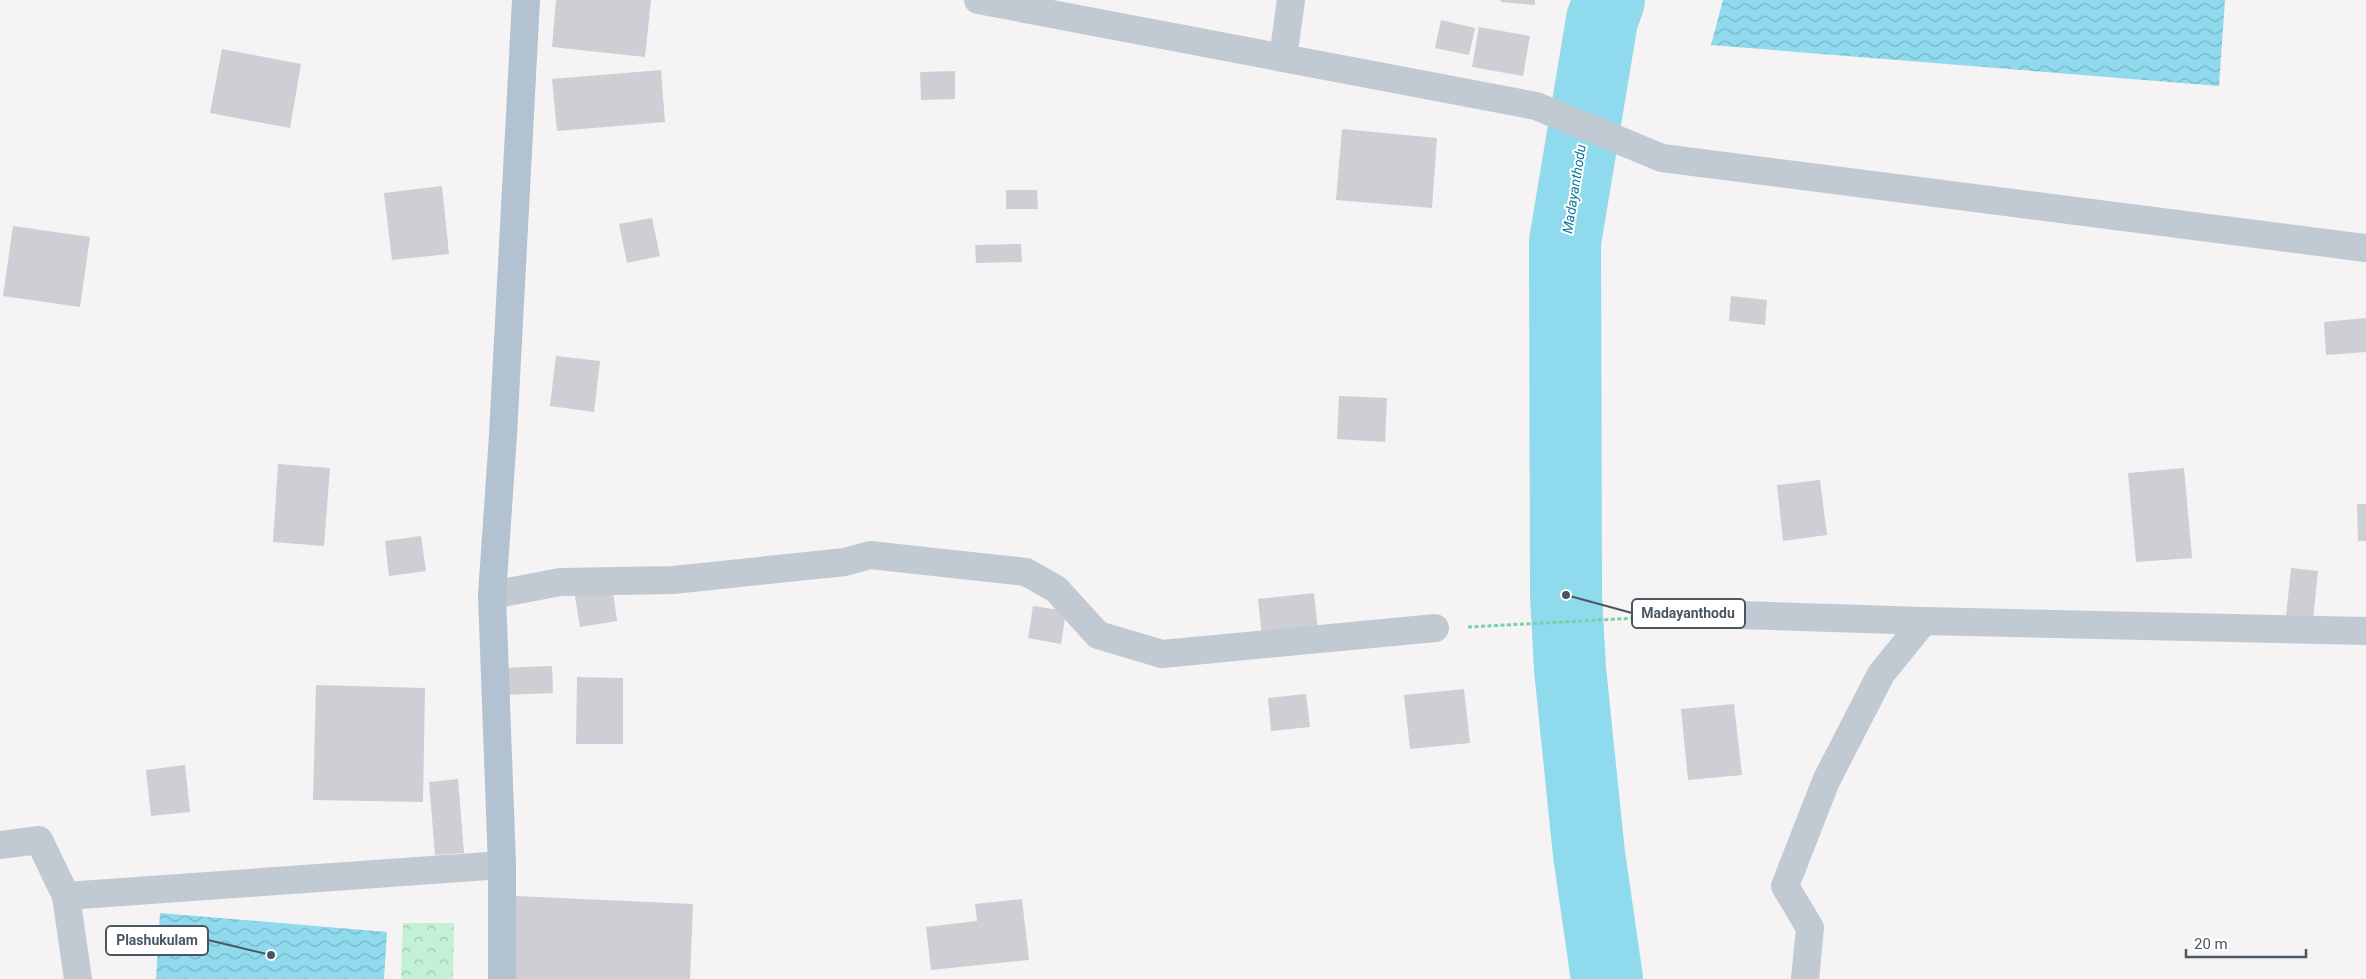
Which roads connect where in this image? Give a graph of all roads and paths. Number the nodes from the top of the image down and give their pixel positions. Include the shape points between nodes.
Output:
1 (526, 0) edge
2 (978, 0) edge
3 (1291, 0) edge
4 (1093, 11) edge
5 (1283, 58) junction
6 (2366, 248) edge
7 (492, 595) junction
8 (1707, 614) joint
9 (1924, 621) junction
10 (1435, 628) joint
11 (2366, 631) edge
12 (0, 844) edge
13 (502, 865) junction
14 (66, 896) junction
15 (78, 979) edge
16 (502, 979) edge
17 (1805, 979) edge

1 - 7 main road
2 - 4 street
3 - 5 street
4 - 5 street
5 - 6 street via 1536,106 1662,158
7 - 10 street via 560,582 673,580 845,562 870,555 1026,572 1056,588 1098,635 1162,654
7 - 13 main road
8 - 9 street
8 - 10 path
9 - 11 street
9 - 17 street via 1882,674 1826,781 1785,886 1810,928
12 - 14 street via 39,840
13 - 14 street
13 - 16 main road
14 - 15 street

